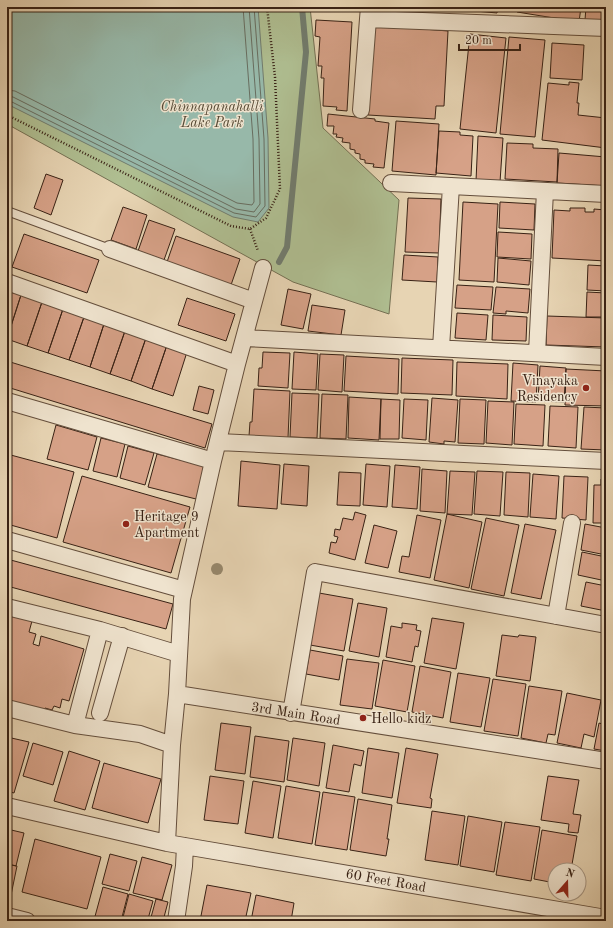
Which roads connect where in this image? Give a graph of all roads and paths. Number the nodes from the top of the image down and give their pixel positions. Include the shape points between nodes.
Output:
1 (267, 7) edge
2 (368, 13) edge
3 (606, 28) edge
4 (361, 110) dead end
5 (7, 115) edge
6 (391, 183) dead end
7 (451, 186) junction
8 (545, 191) junction
9 (606, 194) edge
10 (7, 211) edge
11 (250, 229) junction
12 (110, 249) joint
13 (263, 268) joint
14 (7, 282) edge
15 (254, 301) junction
16 (245, 338) junction
17 (441, 348) junction
18 (537, 353) junction
19 (606, 357) edge
20 (237, 364) junction
21 (7, 401) edge
22 (218, 442) junction
23 (213, 461) junction
24 (606, 461) edge
25 (572, 523) dead end
26 (7, 540) edge
27 (184, 590) junction
28 (7, 607) edge
29 (556, 616) junction
30 (606, 625) edge
31 (100, 630) junction
32 (122, 636) junction
33 (179, 654) junction
34 (177, 694) junction
35 (7, 708) edge
36 (100, 713) dead end
37 (291, 713) junction
38 (76, 725) junction
39 (172, 745) junction
40 (606, 761) edge
41 (7, 806) edge
42 (167, 843) junction
43 (185, 846) junction
44 (7, 916) edge
45 (606, 918) edge
46 (27, 921) edge
47 (176, 921) edge

1 - 11 path via 275,76 280,189 266,218
2 - 3 street
2 - 4 street
5 - 11 path via 231,226
6 - 7 street
7 - 8 street
7 - 17 street
8 - 9 street
8 - 18 street
10 - 12 lane
11 - 13 path
12 - 15 street
13 - 15 street
14 - 20 street
15 - 16 street
16 - 17 street
16 - 20 street
17 - 18 street
18 - 19 street
20 - 22 street
21 - 23 street
22 - 23 street
22 - 24 street
23 - 27 street
25 - 29 street
26 - 27 street
27 - 33 street
28 - 31 street
29 - 30 street
29 - 37 street via 315,572
31 - 32 street
31 - 38 street
32 - 33 street
32 - 36 street
33 - 34 street
34 - 37 street, 3rd Main Road
34 - 39 street
35 - 38 street
37 - 40 street, 3rd Main Road
38 - 39 street via 140,734
39 - 42 street
41 - 42 street, 60 Feet Road
42 - 43 street, 60 Feet Road
43 - 45 street, 60 Feet Road
43 - 47 street
44 - 46 street

